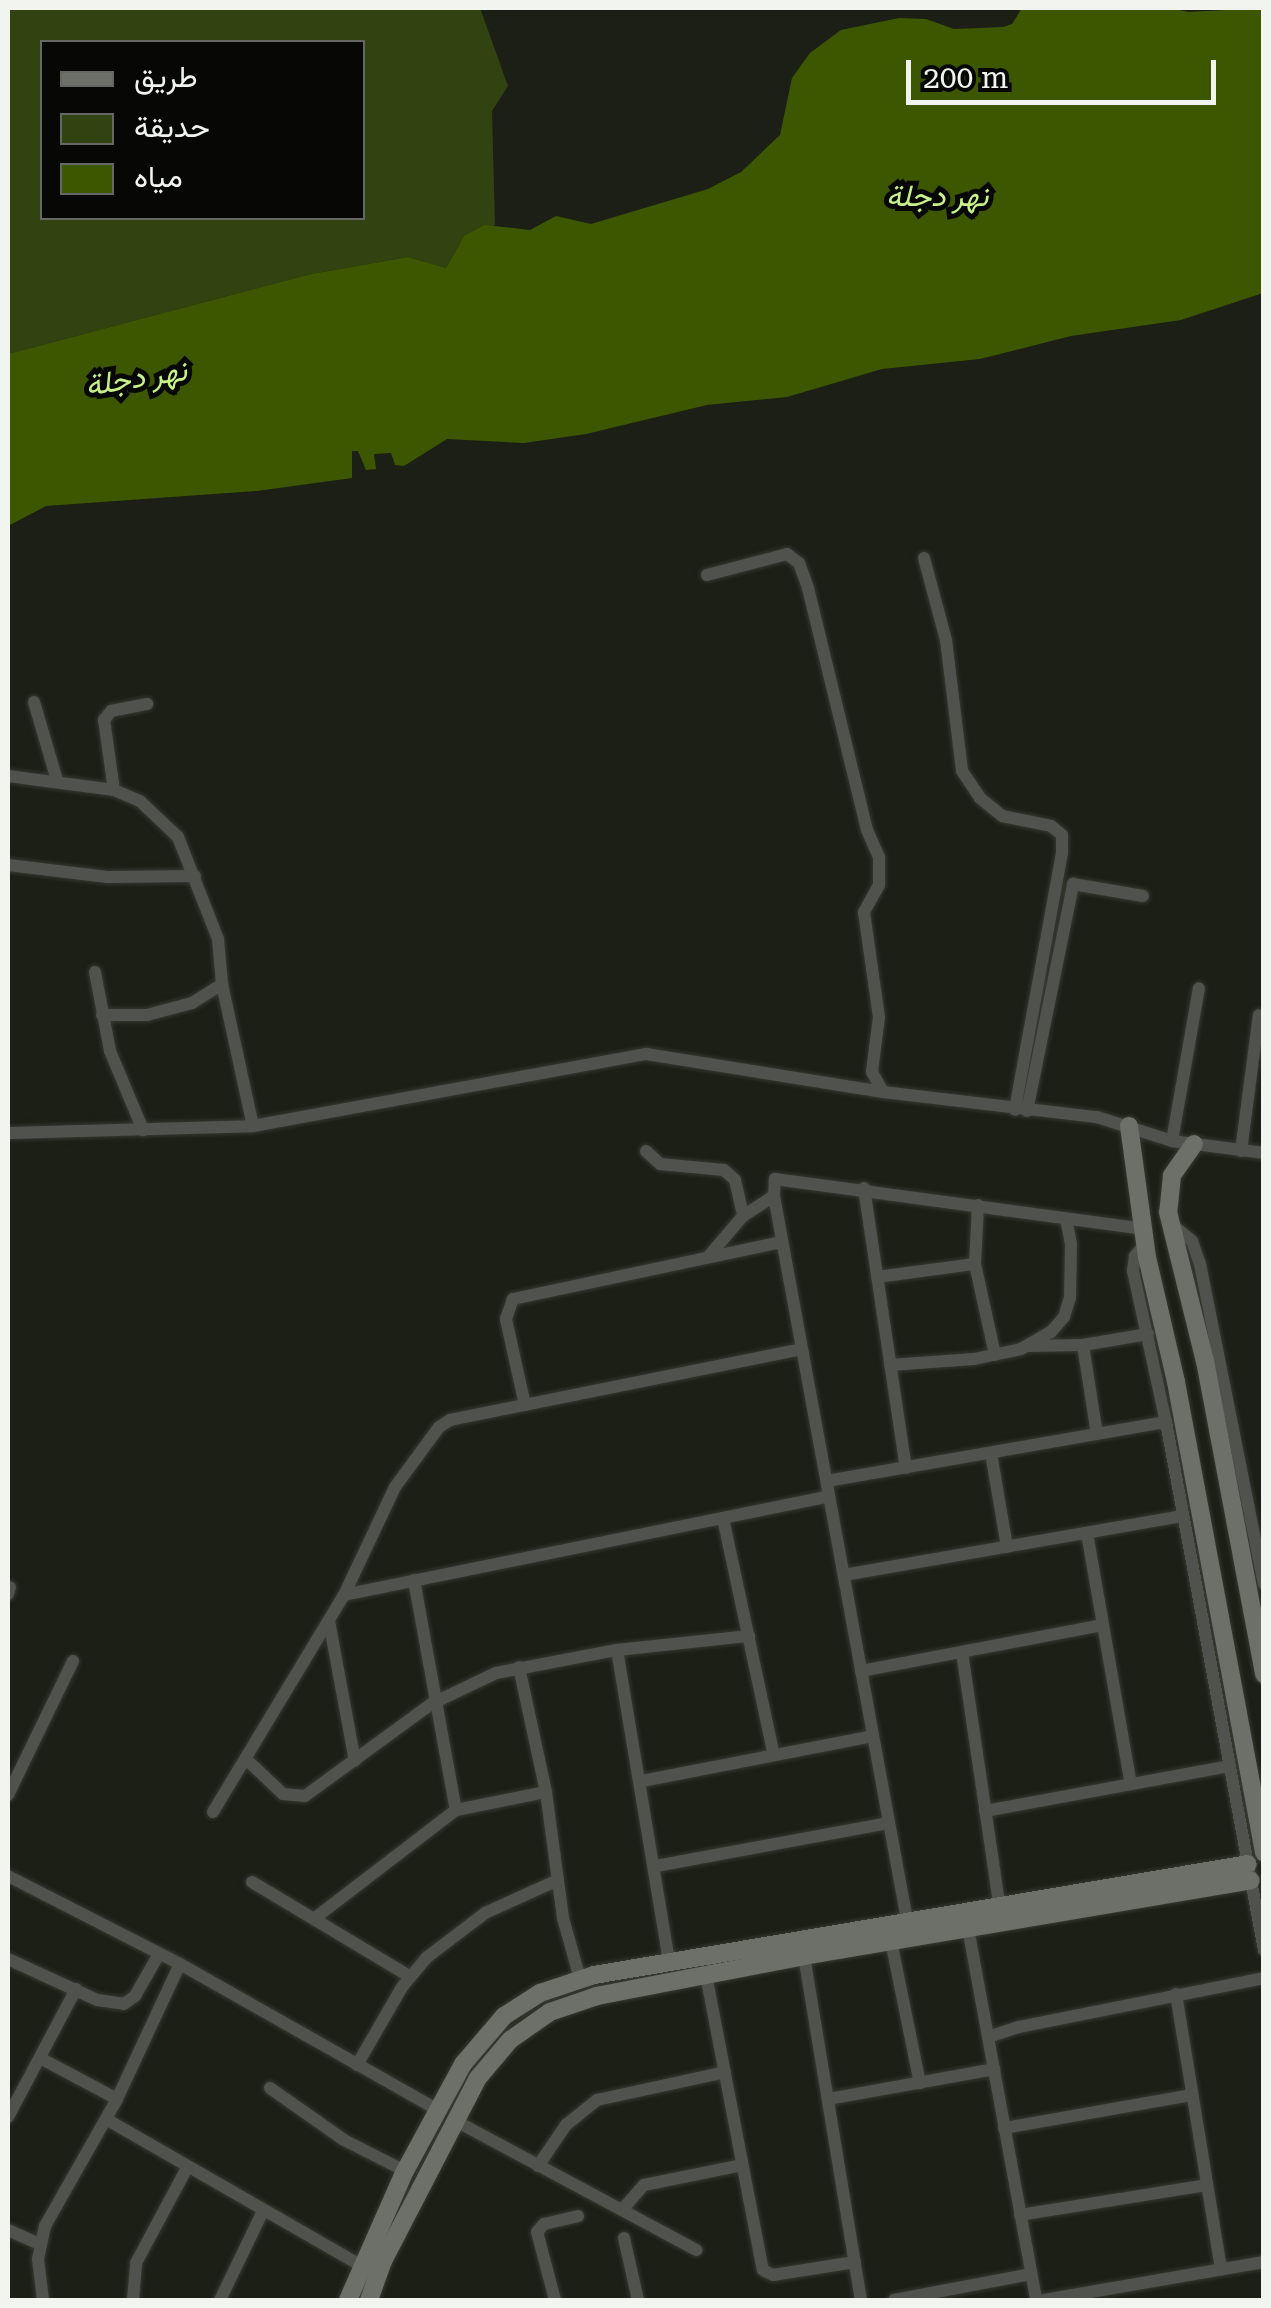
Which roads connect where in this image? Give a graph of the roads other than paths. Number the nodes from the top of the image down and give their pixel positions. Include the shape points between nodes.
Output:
1 (924, 558) dead end
2 (707, 575) dead end
3 (34, 702) dead end
4 (148, 704) dead end
5 (8, 776) edge
6 (57, 780) junction
7 (114, 790) junction
8 (8, 865) edge
9 (195, 876) junction
10 (1144, 896) dead end
11 (95, 972) dead end
12 (222, 984) junction
13 (1199, 988) dead end
14 (102, 1015) junction
15 (1258, 1015) dead end
16 (883, 1092) junction
17 (1021, 1110) junction
18 (253, 1126) junction
19 (1129, 1126) junction
20 (143, 1130) junction
21 (8, 1133) edge
22 (1172, 1141) junction
23 (1194, 1144) junction
24 (646, 1151) dead end
25 (1240, 1151) junction
26 (1264, 1154) edge
27 (864, 1188) junction
28 (774, 1196) junction
29 (1142, 1200) junction
30 (1168, 1200) junction
31 (978, 1205) junction
32 (742, 1216) junction
33 (1066, 1218) junction
34 (1170, 1223) junction
35 (1144, 1237) junction
36 (782, 1242) junction
37 (708, 1258) junction
38 (974, 1264) junction
39 (877, 1277) junction
40 (1148, 1334) junction
41 (1029, 1346) junction
42 (1083, 1346) junction
43 (802, 1349) junction
44 (995, 1355) junction
45 (890, 1364) junction
46 (525, 1405) junction
47 (1166, 1422) junction
48 (1097, 1434) junction
49 (991, 1452) junction
50 (906, 1468) junction
51 (826, 1481) junction
52 (829, 1496) junction
53 (1184, 1516) junction
54 (723, 1518) junction
55 (1087, 1533) junction
56 (1008, 1547) junction
57 (844, 1576) junction
58 (414, 1580) junction
59 (1264, 1584) edge
60 (344, 1595) junction
61 (329, 1621) junction
62 (1103, 1625) junction
63 (748, 1636) junction
64 (617, 1650) junction
65 (962, 1652) junction
66 (73, 1661) dead end
67 (520, 1667) junction
68 (862, 1671) junction
69 (1264, 1674) edge
70 (1225, 1696) junction
71 (437, 1700) junction
72 (874, 1736) junction
73 (774, 1755) junction
74 (246, 1759) junction
75 (356, 1761) junction
76 (1230, 1766) junction
77 (642, 1780) junction
78 (1131, 1784) junction
79 (546, 1792) junction
80 (8, 1795) edge
81 (456, 1810) junction
82 (985, 1811) junction
83 (213, 1812) dead end
84 (890, 1823) junction
85 (656, 1866) junction
86 (1254, 1866) edge
87 (8, 1876) edge
88 (558, 1880) junction
89 (252, 1882) dead end
90 (998, 1904) junction
91 (315, 1918) junction
92 (908, 1920) junction
93 (968, 1928) junction
94 (891, 1941) junction
95 (834, 1942) junction
96 (1264, 1950) edge
97 (158, 1954) junction
98 (804, 1956) junction
99 (8, 1959) edge
100 (669, 1962) junction
101 (180, 1964) junction
102 (706, 1975) junction
103 (409, 1976) junction
104 (580, 1978) junction
105 (1264, 1978) edge
106 (76, 1989) junction
107 (1176, 1994) junction
108 (988, 2037) junction
109 (40, 2058) junction
110 (358, 2066) junction
111 (994, 2070) junction
112 (725, 2072) junction
113 (920, 2083) junction
114 (461, 2087) junction
115 (270, 2088) dead end
116 (1192, 2094) junction
117 (117, 2099) junction
118 (828, 2099) junction
119 (446, 2115) junction
120 (8, 2117) edge
121 (106, 2119) junction
122 (1004, 2128) junction
123 (742, 2165) junction
124 (538, 2166) junction
125 (187, 2168) junction
126 (405, 2171) junction
127 (1207, 2185) junction
128 (622, 2210) junction
129 (263, 2211) junction
130 (1020, 2215) junction
131 (578, 2216) dead end
132 (8, 2230) edge
133 (624, 2238) dead end
134 (40, 2244) junction
135 (696, 2250) dead end
136 (855, 2262) junction
137 (1264, 2262) edge
138 (360, 2266) junction
139 (1222, 2269) junction
140 (1031, 2274) junction
141 (43, 2300) edge
142 (134, 2300) edge
143 (220, 2300) edge
144 (348, 2300) edge
145 (368, 2300) edge
146 (555, 2300) edge
147 (638, 2300) edge
148 (861, 2300) edge
149 (894, 2300) edge
150 (1036, 2300) edge
151 (1044, 2300) edge

1 - 17 street via 946,640 962,771 1002,816 1051,826 1062,835
2 - 16 street via 787,554 799,563 808,588 866,830 879,857 879,885 864,912 878,1018 872,1072
3 - 6 street
4 - 7 street via 110,712 104,720
5 - 6 street
6 - 7 street
7 - 9 street via 140,800 178,837
8 - 9 street via 93,876
9 - 12 street via 218,939
10 - 17 street via 1072,884
11 - 14 street
12 - 14 street via 192,1004 147,1015
12 - 18 street
13 - 22 street
14 - 20 street
15 - 25 street
16 - 17 street
16 - 18 street via 646,1054
17 - 19 street
18 - 20 street
19 - 22 street
19 - 29 street
20 - 21 street
22 - 23 street
23 - 25 street
23 - 30 street via 1177,1165
24 - 32 street via 660,1164 724,1170 738,1187
25 - 26 street
27 - 28 street via 780,1176
27 - 31 street
27 - 39 street
28 - 32 street
28 - 36 street
29 - 30 street
29 - 35 street
30 - 34 street
31 - 33 street
31 - 38 street
32 - 37 street
33 - 35 street
33 - 41 street via 1071,1274 1064,1317
34 - 59 street via 1192,1241 1200,1264
34 - 69 street via 1205,1361
35 - 40 street via 1132,1266
35 - 70 street via 1176,1382
36 - 37 street
36 - 43 street
37 - 46 street via 513,1300 506,1319
38 - 39 street
38 - 44 street
39 - 45 street
40 - 42 street
40 - 47 street
41 - 42 street
41 - 44 street
42 - 48 street
43 - 46 street
43 - 51 street
44 - 45 street
45 - 50 street
46 - 60 street via 450,1420 435,1430 395,1487
47 - 48 street
47 - 53 street
48 - 49 street
49 - 50 street
49 - 56 street
50 - 51 street
51 - 52 street
52 - 54 street
52 - 57 street
53 - 55 street
53 - 70 street
54 - 58 street
54 - 63 street
55 - 56 street
55 - 62 street
56 - 57 street
57 - 68 street
58 - 60 street
58 - 71 street
60 - 61 street
61 - 74 street
61 - 75 street
62 - 65 street
62 - 78 street
63 - 64 street
63 - 73 street
64 - 67 street
64 - 77 street
65 - 68 street
65 - 82 street
66 - 80 street
67 - 71 street
67 - 79 street
68 - 72 street
70 - 76 street
70 - 86 street
71 - 75 street
71 - 81 street
72 - 73 street
72 - 84 street
73 - 77 street
74 - 75 street via 282,1794 298,1797
74 - 83 street
76 - 78 street
76 - 86 street
77 - 85 street
78 - 82 street
79 - 81 street
79 - 88 street
81 - 91 street
82 - 90 street
84 - 85 street
84 - 92 street
85 - 100 street
86 - 90 street
86 - 93 street
86 - 96 street
87 - 97 street
88 - 103 street via 464,1926
88 - 104 street
89 - 91 street
90 - 92 street
91 - 103 street
92 - 95 street
93 - 94 street
93 - 108 street
94 - 95 street
94 - 113 street
95 - 98 street
95 - 100 street
97 - 101 street
97 - 106 street via 128,2002 96,2000
98 - 102 street
98 - 118 street
99 - 106 street
100 - 104 street
101 - 110 street
101 - 117 street
102 - 112 street
102 - 114 street via 550,2012
103 - 110 street
104 - 114 street via 504,2016 475,2047
105 - 107 street
106 - 109 street
107 - 108 street
107 - 116 street
108 - 111 street
109 - 117 street
109 - 120 street
110 - 119 street
111 - 113 street
111 - 122 street
112 - 123 street
112 - 124 street via 597,2100 566,2125
113 - 118 street
114 - 119 street
115 - 126 street via 344,2140
116 - 122 street
116 - 127 street
117 - 121 street
118 - 136 street
119 - 124 street
119 - 126 street
119 - 145 street
121 - 125 street
121 - 134 street
122 - 130 street
123 - 128 street via 644,2186
123 - 136 street via 767,2274
124 - 128 street
125 - 129 street
125 - 142 street via 136,2263
126 - 138 street
127 - 130 street
127 - 139 street
128 - 135 street
129 - 138 street
129 - 143 street
130 - 140 street
131 - 146 street via 538,2228
132 - 134 street
133 - 147 street
134 - 141 street
136 - 148 street
137 - 139 street
138 - 144 street
139 - 151 street
140 - 149 street
140 - 150 street

